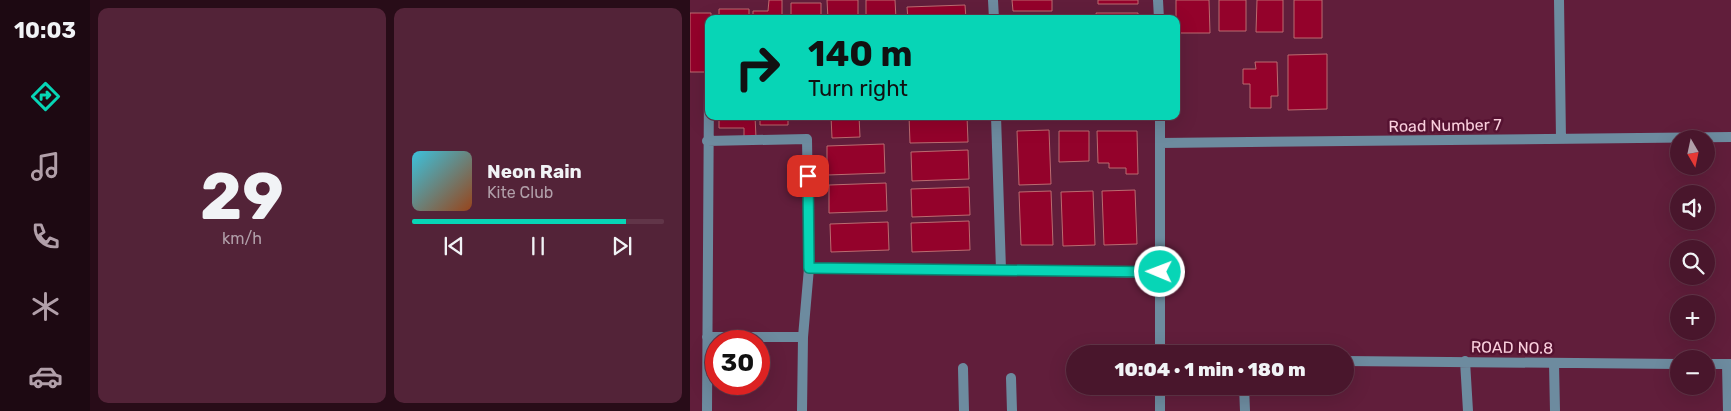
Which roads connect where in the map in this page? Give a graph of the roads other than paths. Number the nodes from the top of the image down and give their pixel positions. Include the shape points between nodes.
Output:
1 (993, 0) edge
2 (1158, 0) edge
3 (1559, 0) edge
4 (994, 15) edge
5 (1159, 15) edge
6 (708, 120) edge
7 (996, 120) edge
8 (1160, 120) edge
9 (1731, 137) edge
10 (1561, 139) junction
11 (707, 141) junction
12 (1160, 143) junction
13 (809, 268) junction
14 (1001, 270) junction
15 (1160, 272) junction
16 (707, 330) edge
17 (770, 337) edge
18 (802, 337) junction
19 (1160, 345) edge
20 (1354, 361) edge
21 (1465, 361) junction
22 (1554, 363) junction
23 (1670, 364) edge
24 (1715, 364) edge
25 (1729, 364) edge
26 (963, 368) dead end
27 (1011, 378) dead end
28 (707, 395) edge
29 (1160, 395) edge
30 (1244, 395) edge
31 (707, 411) edge
32 (802, 411) edge
33 (964, 411) edge
34 (1012, 411) edge
35 (1160, 411) edge
36 (1245, 411) edge
37 (1468, 411) edge
38 (1555, 411) edge
39 (1728, 411) edge

1 - 4 street
2 - 5 street
3 - 10 street
6 - 11 street
7 - 14 street
8 - 12 street
9 - 10 street, Road Number 7
10 - 12 street, Road Number 7
11 - 13 street via 807,139
11 - 16 street
12 - 15 street
13 - 14 street
13 - 18 street
14 - 15 street
15 - 19 street
17 - 18 street
18 - 32 street
20 - 21 street, ROAD NO.8
21 - 22 street, ROAD NO.8
21 - 37 street
22 - 23 street, ROAD NO.8
22 - 38 street
24 - 25 street
25 - 39 street
26 - 33 street
27 - 34 street
28 - 31 street
29 - 35 street
30 - 36 street

